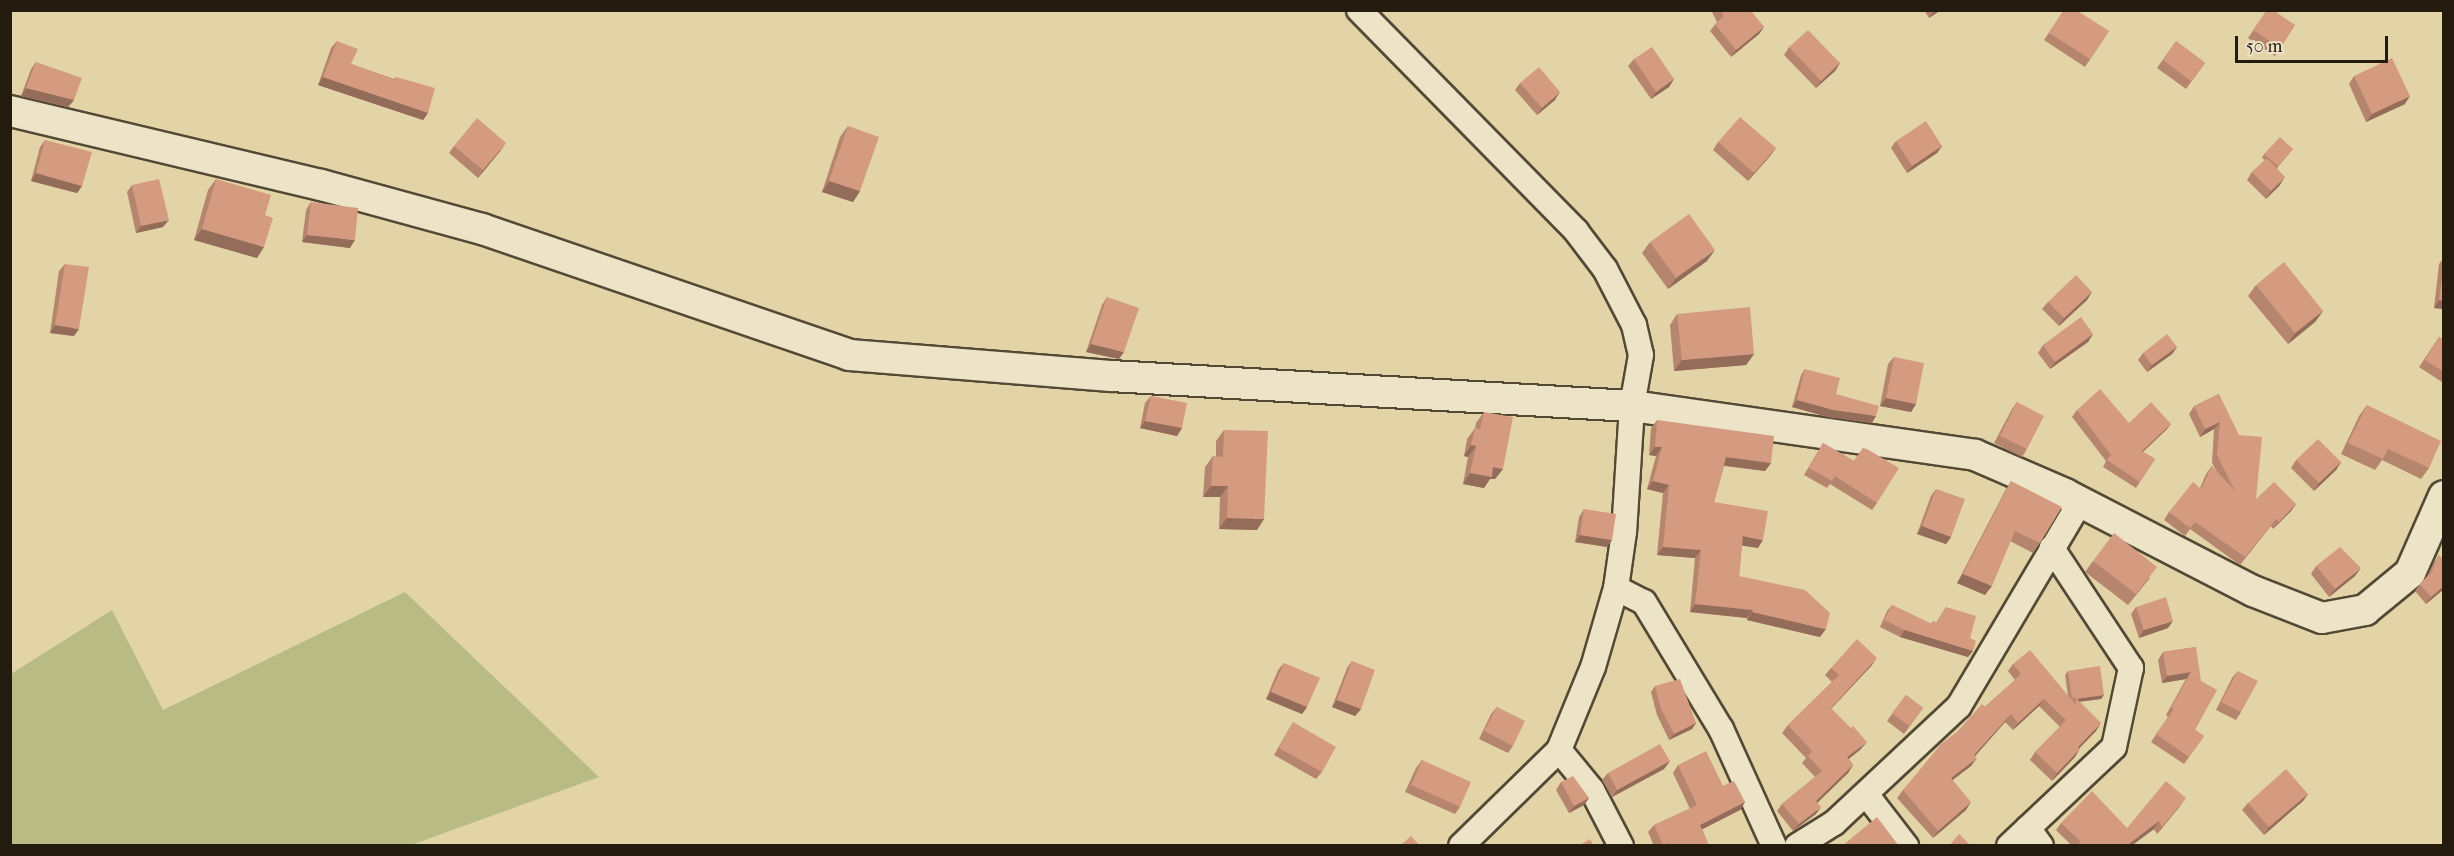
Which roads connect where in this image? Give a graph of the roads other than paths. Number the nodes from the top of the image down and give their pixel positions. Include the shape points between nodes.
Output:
1 (1359, 10) edge
2 (10, 111) edge
3 (1632, 406) junction
4 (2444, 495) edge
5 (2080, 502) junction
6 (2052, 548) junction
7 (1616, 588) junction
8 (1559, 750) junction
9 (1866, 794) junction
10 (2034, 837) edge
11 (1461, 846) edge
12 (1621, 846) edge
13 (1774, 846) edge
14 (1797, 846) edge
15 (1906, 846) edge
16 (2009, 846) edge

1 - 3 street via 1576,231 1605,268 1634,325 1641,355
2 - 3 street via 321,185 482,229 849,355 1111,376
3 - 5 street via 1975,455
3 - 7 street via 1624,532
4 - 5 street via 2410,573 2365,610 2322,618 2253,591
5 - 6 street
6 - 9 street via 1959,705
6 - 10 street via 2131,668 2114,747
7 - 8 street via 1593,667
7 - 13 street via 1644,602 1721,729
8 - 11 street
8 - 12 street via 1592,790
9 - 14 street via 1834,823
9 - 15 street
10 - 16 street

